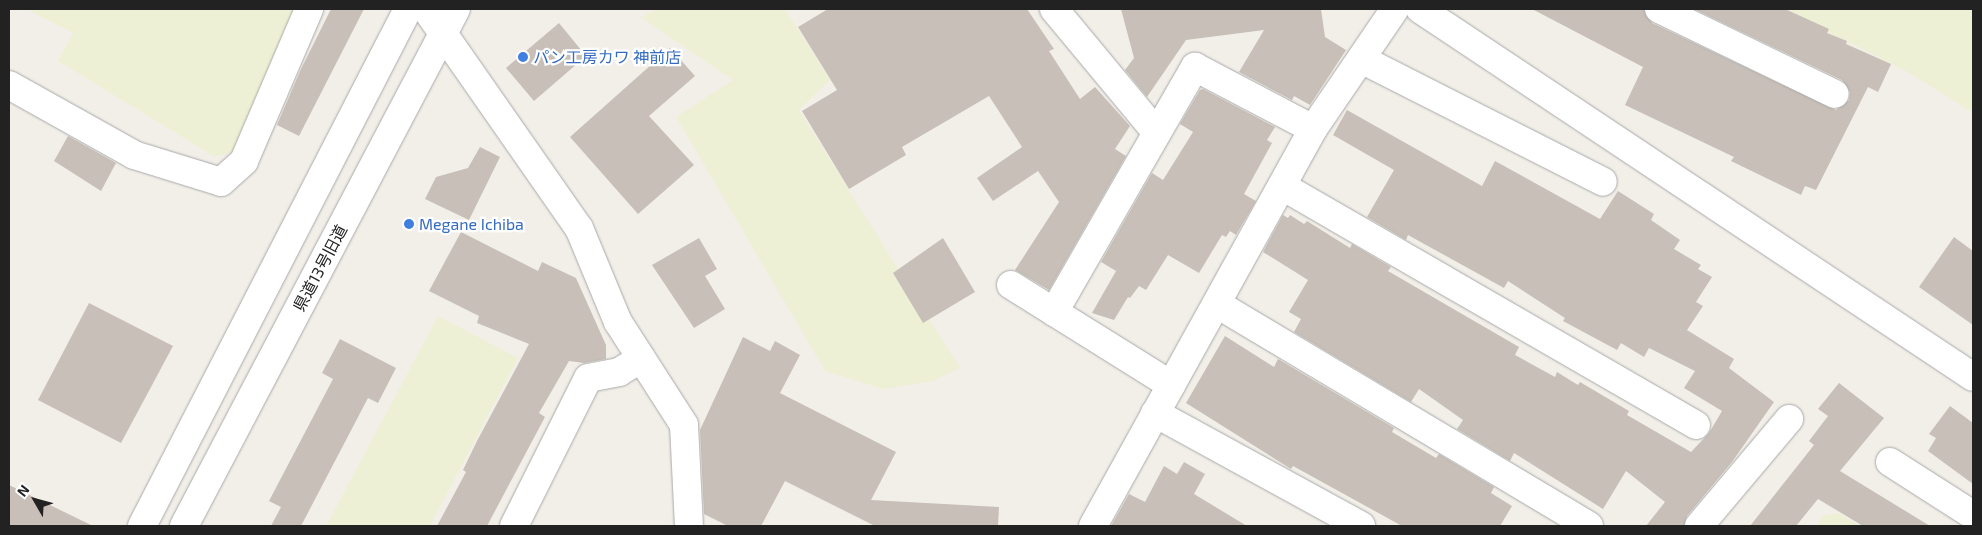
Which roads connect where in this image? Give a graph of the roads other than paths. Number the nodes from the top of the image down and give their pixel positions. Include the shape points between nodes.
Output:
1 (310, 9) edge
2 (408, 9) edge
3 (426, 9) edge
4 (1054, 9) edge
5 (1395, 9) edge
6 (1420, 9) edge
7 (1659, 9) edge
8 (450, 20) edge
9 (1361, 59) junction
10 (9, 85) edge
11 (1836, 94) dead end
12 (1313, 129) junction
13 (1156, 132) junction
14 (1603, 182) dead end
15 (1282, 186) junction
16 (1010, 284) dead end
17 (1217, 304) junction
18 (1054, 312) junction
19 (641, 359) junction
20 (1973, 377) edge
21 (1171, 385) junction
22 (1155, 413) junction
23 (1790, 419) dead end
24 (1696, 425) dead end
25 (1890, 462) dead end
26 (1973, 514) edge
27 (142, 526) edge
28 (184, 526) edge
29 (514, 526) edge
30 (690, 526) edge
31 (1093, 526) edge
32 (1361, 526) edge
33 (1588, 526) edge
34 (1699, 526) edge

1 - 10 street via 244,161 221,182 134,155
2 - 27 street
3 - 8 street
4 - 13 street
5 - 9 street
6 - 20 street
7 - 11 street
8 - 19 street via 579,228 618,322
8 - 28 street, 県道13号旧道
9 - 12 street
9 - 14 street
12 - 13 street via 1195,67
12 - 15 street
13 - 18 street
15 - 17 street
15 - 24 street
16 - 18 street
17 - 21 street
17 - 33 street
18 - 21 street
19 - 29 street via 619,372 588,378
19 - 30 street via 684,425
21 - 22 street
22 - 31 street
22 - 32 street
23 - 34 street
25 - 26 street

